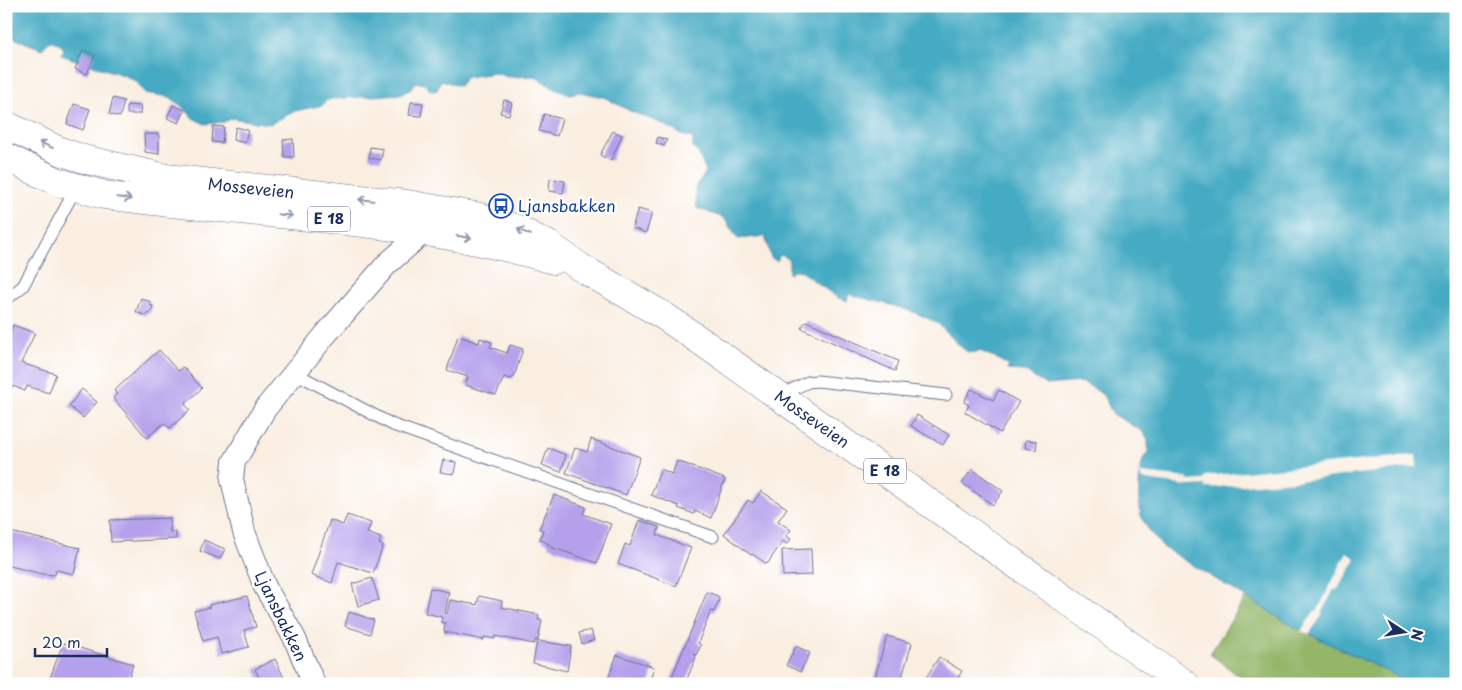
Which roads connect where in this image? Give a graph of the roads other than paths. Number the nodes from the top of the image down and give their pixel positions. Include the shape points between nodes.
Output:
1 (6, 125) edge
2 (6, 157) edge
3 (81, 174) junction
4 (426, 230) junction
5 (580, 268) junction
6 (7, 299) edge
7 (295, 374) junction
8 (946, 395) dead end
9 (780, 396) junction
10 (713, 537) dead end
11 (314, 684) edge
12 (1185, 684) edge

3 -> 1 highway, Mosseveien / E 18 via 60,151
2 - 3 highway, Mosseveien / E 18 via 37,173
3 -> 4 highway, Mosseveien / E 18 via 135,199
5 -> 3 highway, Mosseveien / E 18 via 535,236 481,217 407,204 166,178
3 - 6 lane via 24,286
4 -> 5 highway, Mosseveien / E 18 via 478,240
4 - 7 street, Ljansbakken via 387,264
5 - 9 highway, Mosseveien / E 18 via 664,316
7 - 10 lane via 393,426
7 - 11 street, Ljansbakken via 265,409 234,462 232,479 244,532 264,587 294,637
8 - 9 lane via 817,381
9 - 12 highway, Mosseveien / E 18

